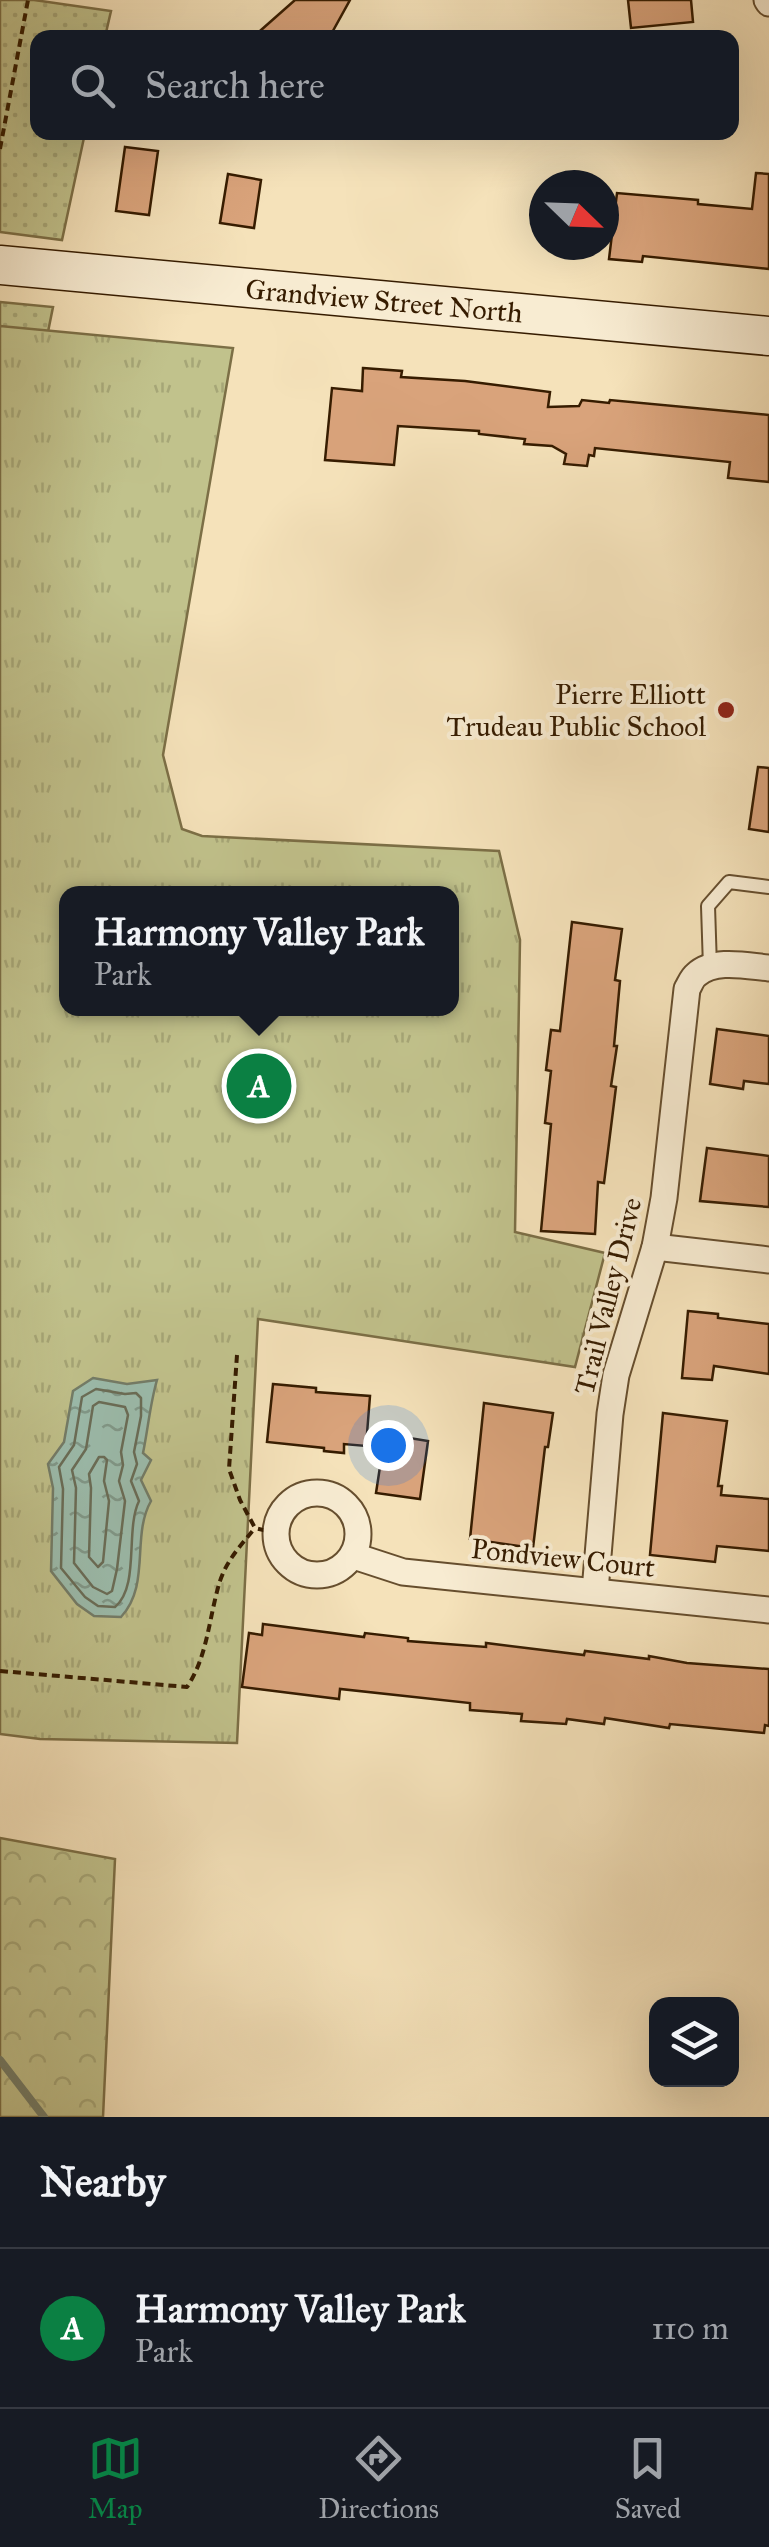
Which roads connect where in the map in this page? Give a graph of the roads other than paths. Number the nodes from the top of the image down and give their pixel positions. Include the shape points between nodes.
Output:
1 (0, 265) edge
2 (769, 336) edge
3 (769, 886) edge
4 (710, 967) junction
5 (769, 968) edge
6 (655, 1247) junction
7 (769, 1260) edge
8 (354, 1556) junction
9 (595, 1592) junction
10 (769, 1610) edge

1 - 2 street, Grandview Street North
3 - 4 lane via 730,882 708,906
4 - 5 street
4 - 6 street, Trail Valley Drive via 696,975 684,1003
6 - 7 street
6 - 9 street, Trail Valley Drive via 616,1375
8 - 8 street via 354,1512 335,1496 320,1492 292,1500 265,1530 285,1560 310,1575 333,1572
8 - 9 street, Pondview Court via 403,1572
9 - 10 street, Pondview Court

